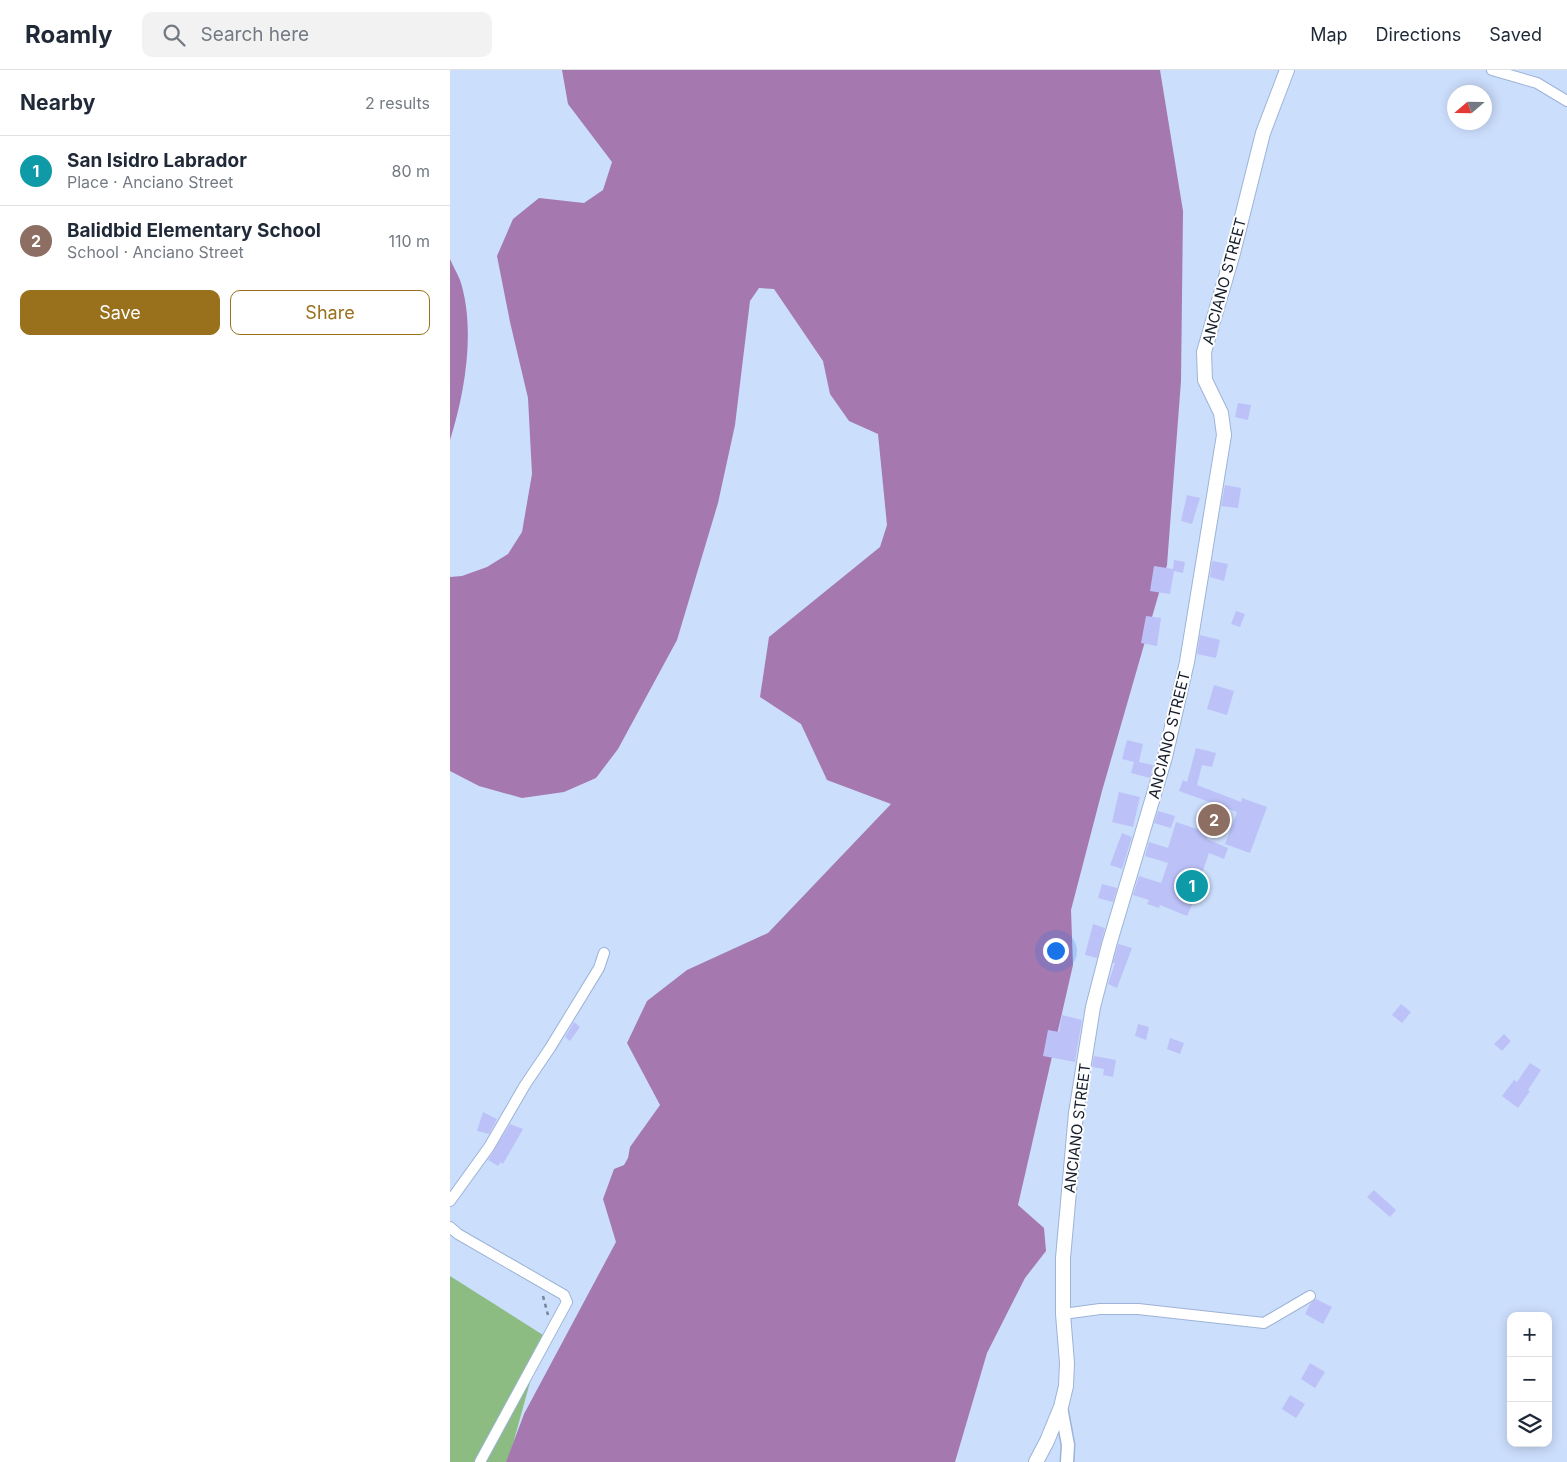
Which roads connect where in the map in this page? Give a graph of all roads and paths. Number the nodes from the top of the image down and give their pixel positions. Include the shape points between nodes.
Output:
1 (1287, 70) edge
2 (1492, 70) edge
3 (1567, 101) edge
4 (604, 954) dead end
5 (450, 1201) edge
6 (450, 1227) edge
7 (534, 1277) junction
8 (1310, 1296) dead end
9 (1063, 1314) junction
10 (550, 1333) junction
11 (1061, 1407) junction
12 (480, 1462) edge
13 (1036, 1462) edge
14 (1067, 1462) edge

1 - 9 main road, ANCIANO STREET via 1262,133 1204,352 1205,380 1221,413 1224,435 1188,662 1165,757 1093,1008 1076,1113 1063,1258
2 - 3 street via 1538,83
4 - 5 street via 599,968 489,1147
6 - 7 street
7 - 10 path via 539,1282 551,1322
7 - 10 street via 564,1295 566,1302
8 - 9 street via 1264,1323 1138,1309 1100,1309
9 - 11 main road, ANCIANO STREET via 1067,1363
10 - 12 street
11 - 13 main road, ANCIANO STREET
11 - 14 street via 1068,1445

